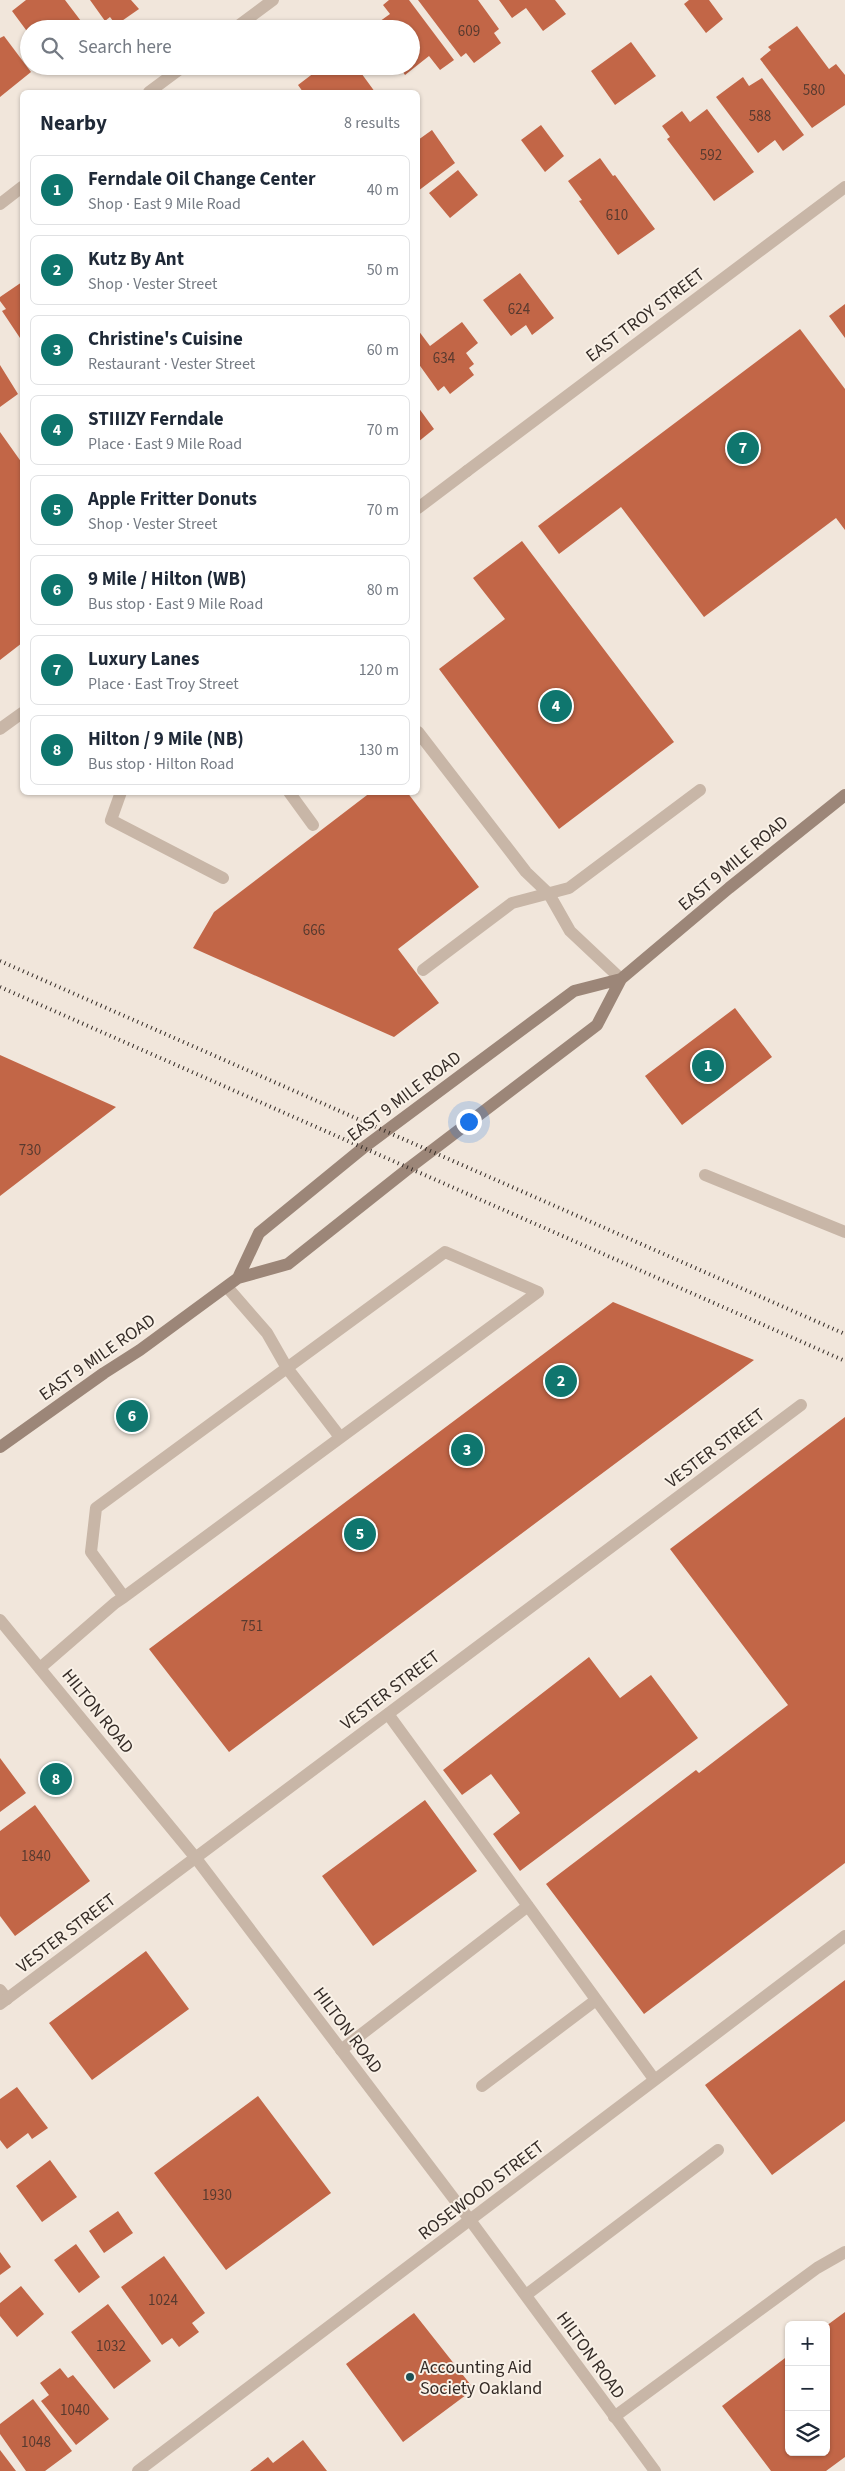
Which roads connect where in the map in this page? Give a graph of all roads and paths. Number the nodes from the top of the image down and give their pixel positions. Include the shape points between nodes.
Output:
1 (273, 0) edge
2 (246, 20) edge
3 (172, 75) edge
4 (152, 90) edge
5 (845, 187) edge
6 (20, 189) edge
7 (0, 204) edge
8 (420, 506) edge
9 (20, 715) edge
10 (0, 730) edge
11 (420, 735) edge
12 (700, 790) dead end
13 (120, 795) edge
14 (291, 795) edge
15 (845, 795) edge
16 (313, 825) dead end
17 (223, 878) dead end
18 (549, 894) junction
19 (423, 970) dead end
20 (621, 979) junction
21 (705, 1175) dead end
22 (845, 1232) edge
23 (238, 1278) junction
24 (227, 1287) junction
25 (286, 1368) junction
26 (801, 1405) dead end
27 (340, 1437) junction
28 (0, 1447) edge
29 (124, 1597) junction
30 (2, 1627) edge
31 (40, 1668) junction
32 (388, 1714) junction
33 (195, 1857) junction
34 (528, 1906) junction
35 (845, 1936) edge
36 (2, 1997) edge
37 (596, 2000) junction
38 (341, 2050) junction
39 (654, 2079) junction
40 (482, 2086) dead end
41 (718, 2150) dead end
42 (470, 2220) junction
43 (845, 2252) edge
44 (526, 2295) junction
45 (614, 2417) junction
46 (138, 2471) edge
47 (655, 2471) edge

1 - 2 street
3 - 4 street
5 - 8 street, EAST TROY STREET
6 - 7 street
9 - 10 street
11 - 18 street via 526,872
12 - 18 street via 569,888
13 - 17 street via 111,820
14 - 16 street
15 - 20 main road, EAST 9 MILE ROAD
18 - 19 street via 512,902
18 - 20 street via 570,930
20 - 23 main road, EAST 9 MILE ROAD via 596,1025 288,1264
20 - 23 main road, EAST 9 MILE ROAD via 574,991 370,1142 259,1233
21 - 22 street
23 - 24 main road, EAST 9 MILE ROAD
24 - 25 street via 267,1333
24 - 28 main road, EAST 9 MILE ROAD
25 - 27 street
25 - 27 street via 445,1252 538,1292
25 - 29 street via 96,1508 92,1552
26 - 32 street, VESTER STREET
27 - 29 street
29 - 31 street
30 - 31 street, HILTON ROAD
31 - 33 street, HILTON ROAD
32 - 33 street, VESTER STREET
32 - 34 street
33 - 36 street, VESTER STREET
33 - 38 street, HILTON ROAD
34 - 37 street
34 - 38 street
35 - 39 street, ROSEWOOD STREET
37 - 39 street
37 - 40 street
38 - 42 street, HILTON ROAD
39 - 42 street, ROSEWOOD STREET
41 - 44 street
42 - 44 street, HILTON ROAD
42 - 46 street, ROSEWOOD STREET
43 - 45 street via 817,2268
44 - 45 street, HILTON ROAD
45 - 47 street, HILTON ROAD

